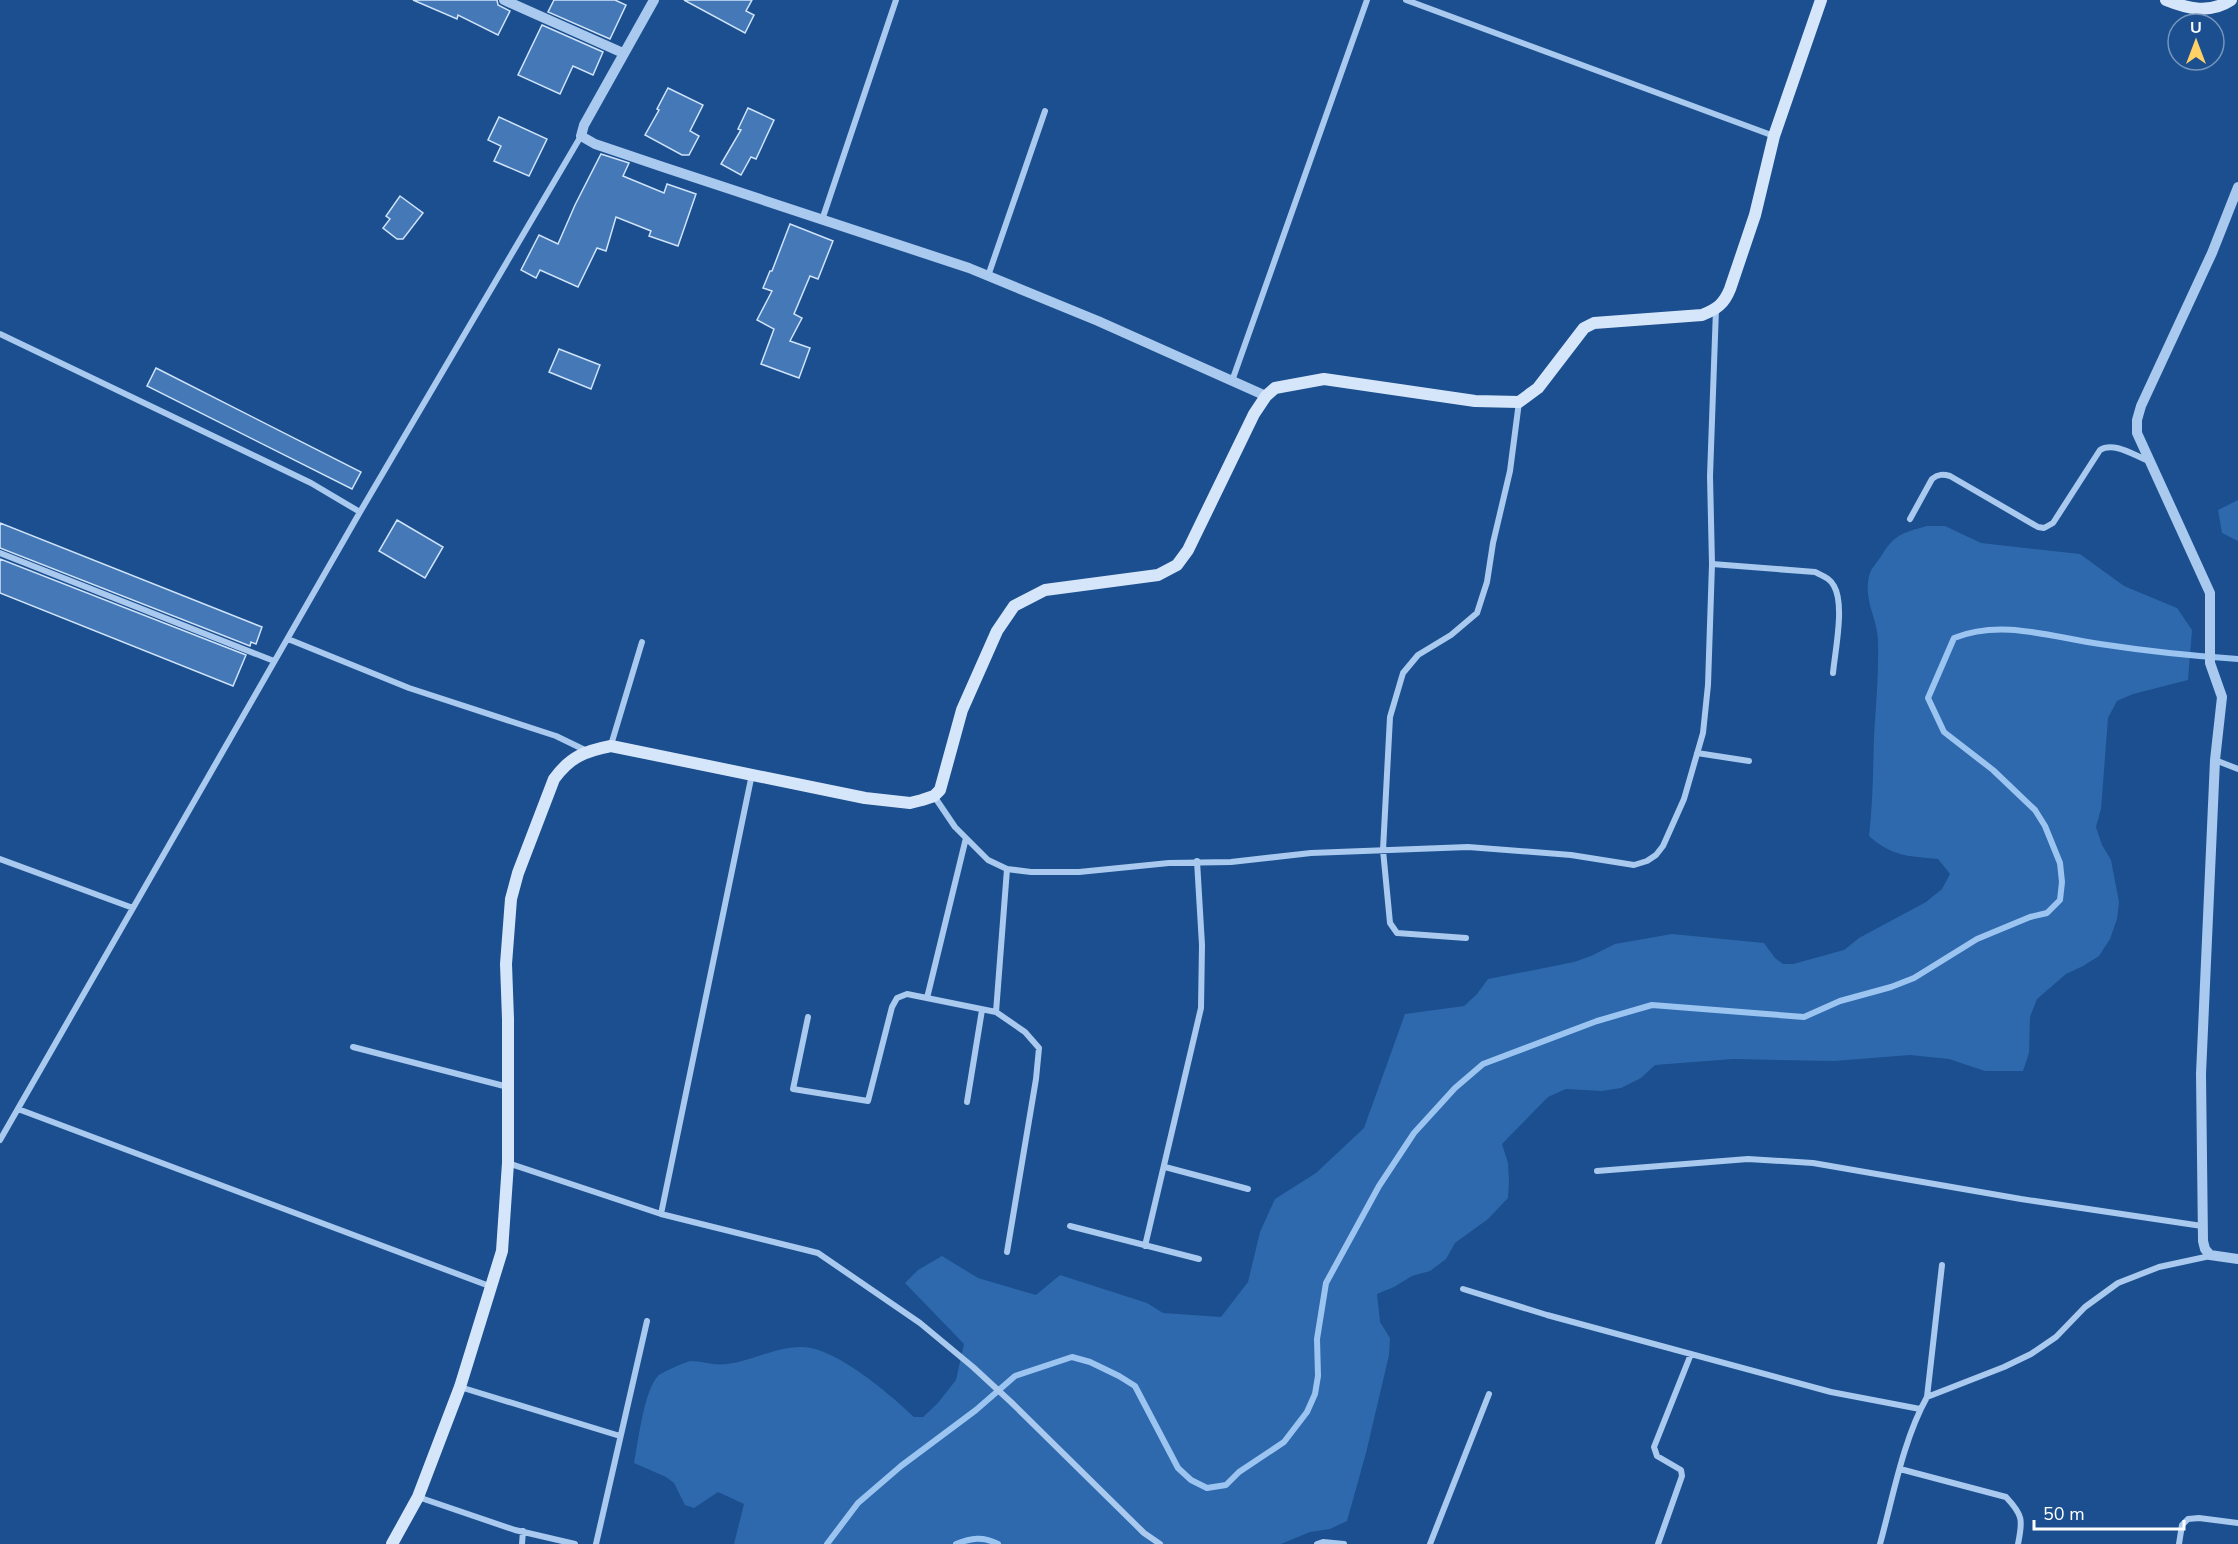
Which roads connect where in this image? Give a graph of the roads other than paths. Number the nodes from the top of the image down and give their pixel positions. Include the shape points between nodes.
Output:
1 (504, 0) edge
2 (654, 0) edge
3 (896, 0) edge
4 (1367, 0) edge
5 (1406, 0) edge
6 (1821, 0) edge
7 (2166, 0) edge
8 (2231, 0) edge
9 (623, 53) junction
10 (1045, 111) dead end
11 (581, 136) junction
12 (1774, 136) junction
13 (2238, 187) edge
14 (822, 220) junction
15 (988, 276) junction
16 (1716, 309) junction
17 (0, 334) edge
18 (1232, 381) junction
19 (1266, 396) junction
20 (1519, 402) junction
21 (2149, 462) junction
22 (360, 513) junction
23 (1910, 519) dead end
24 (0, 553) edge
25 (1713, 564) junction
26 (288, 639) junction
27 (642, 642) dead end
28 (274, 661) junction
29 (1833, 673) dead end
30 (611, 746) junction
31 (587, 751) junction
32 (1697, 753) junction
33 (2215, 760) junction
34 (1749, 761) dead end
35 (2238, 769) edge
36 (752, 774) junction
37 (934, 796) junction
38 (966, 838) junction
39 (1383, 850) junction
40 (0, 859) edge
41 (1197, 861) junction
42 (1007, 869) junction
43 (133, 908) junction
44 (1466, 938) dead end
45 (927, 998) junction
46 (982, 1010) junction
47 (996, 1012) junction
48 (808, 1017) dead end
49 (353, 1047) dead end
50 (508, 1087) junction
51 (967, 1102) dead end
52 (18, 1109) junction
53 (0, 1140) edge
54 (508, 1163) junction
55 (1165, 1167) junction
56 (1597, 1171) dead end
57 (1248, 1189) dead end
58 (661, 1214) junction
59 (1070, 1226) dead end
60 (2202, 1226) junction
61 (1145, 1245) junction
62 (1007, 1252) dead end
63 (2210, 1256) junction
64 (2238, 1259) edge
65 (1199, 1260) dead end
66 (1942, 1265) dead end
67 (493, 1287) junction
68 (1462, 1289) dead end
69 (647, 1321) dead end
70 (1691, 1354) junction
71 (460, 1387) junction
72 (1489, 1394) dead end
73 (1927, 1397) junction
74 (1920, 1409) junction
75 (620, 1437) junction
76 (1900, 1469) junction
77 (418, 1497) junction
78 (2238, 1523) edge
79 (524, 1531) junction
80 (392, 1544) edge
81 (522, 1544) edge
82 (575, 1544) edge
83 (596, 1544) edge
84 (1160, 1544) edge
85 (1317, 1544) edge
86 (1344, 1544) edge
87 (1430, 1544) edge
88 (1658, 1544) edge
89 (1880, 1544) edge
90 (2018, 1544) edge
91 (2179, 1544) edge

1 - 9 street
2 - 9 street
3 - 14 street
4 - 18 street
5 - 12 street
6 - 12 main road
7 - 8 main road via 2204,9
9 - 11 street
10 - 15 street
11 - 14 street
11 - 22 street
12 - 16 main road via 1755,215 1730,289
13 - 21 street via 2141,406 2137,433
14 - 15 street
15 - 18 street
16 - 20 main road via 1702,315 1584,328 1538,388
16 - 25 street via 1710,476
17 - 22 street via 311,483
18 - 19 street
19 - 20 main road via 1275,388 1324,379 1475,401
19 - 37 main road via 1177,565 1158,575 1045,590 1014,606 997,631 962,710 945,775
20 - 39 street via 1510,471 1477,613 1418,655 1403,673 1390,717
21 - 23 street via 2115,447 2104,447 2053,523 2044,528 1943,475 1932,479
21 - 33 street via 2210,593 2210,663 2222,698
22 - 26 street
24 - 28 street
25 - 29 street via 1815,572 1827,577 1839,599
25 - 32 street via 1708,685
26 - 28 street
26 - 31 street via 409,688 556,736
27 - 30 street
28 - 43 street
30 - 31 main road
30 - 36 main road
31 - 50 main road via 562,768 554,779 518,873 506,964
32 - 34 street
32 - 39 street via 1684,799 1663,846 1656,855 1634,865 1571,855 1467,847
33 - 35 street
33 - 60 street via 2201,1074
36 - 37 main road via 865,798 910,803
36 - 58 street
37 - 38 street
38 - 42 street via 988,860
38 - 45 street
39 - 41 street via 1231,862
39 - 44 street via 1393,929 1397,933
40 - 43 street
41 - 42 street via 1079,872
41 - 55 street via 1201,1008
42 - 47 street
43 - 52 street
45 - 46 street
45 - 48 street via 907,994 897,998 868,1101 793,1089
46 - 47 street
46 - 51 street
47 - 62 street via 1025,1032 1039,1048
49 - 50 street
50 - 54 main road
52 - 53 street
52 - 67 street
54 - 58 street
54 - 67 main road via 502,1251
55 - 57 street
55 - 61 street
56 - 60 street via 1748,1159 1813,1163
58 - 84 street via 818,1254 920,1323 973,1367 1144,1533
59 - 61 street
60 - 63 street via 2205,1250
61 - 65 street
63 - 64 street
63 - 73 street via 2159,1267 2118,1283 2031,1354
66 - 73 street
67 - 71 main road
68 - 70 street
69 - 75 street
70 - 74 street via 1831,1392
70 - 88 street via 1654,1448 1657,1456 1681,1470 1682,1476
71 - 75 street
71 - 77 main road
72 - 87 street
73 - 74 street
74 - 76 street
75 - 83 street
76 - 89 street
76 - 90 street via 2006,1497 2018,1510 2022,1524
77 - 79 street
77 - 80 main road
78 - 91 street via 2188,1519 2182,1525
79 - 81 street
79 - 82 street
85 - 86 street

